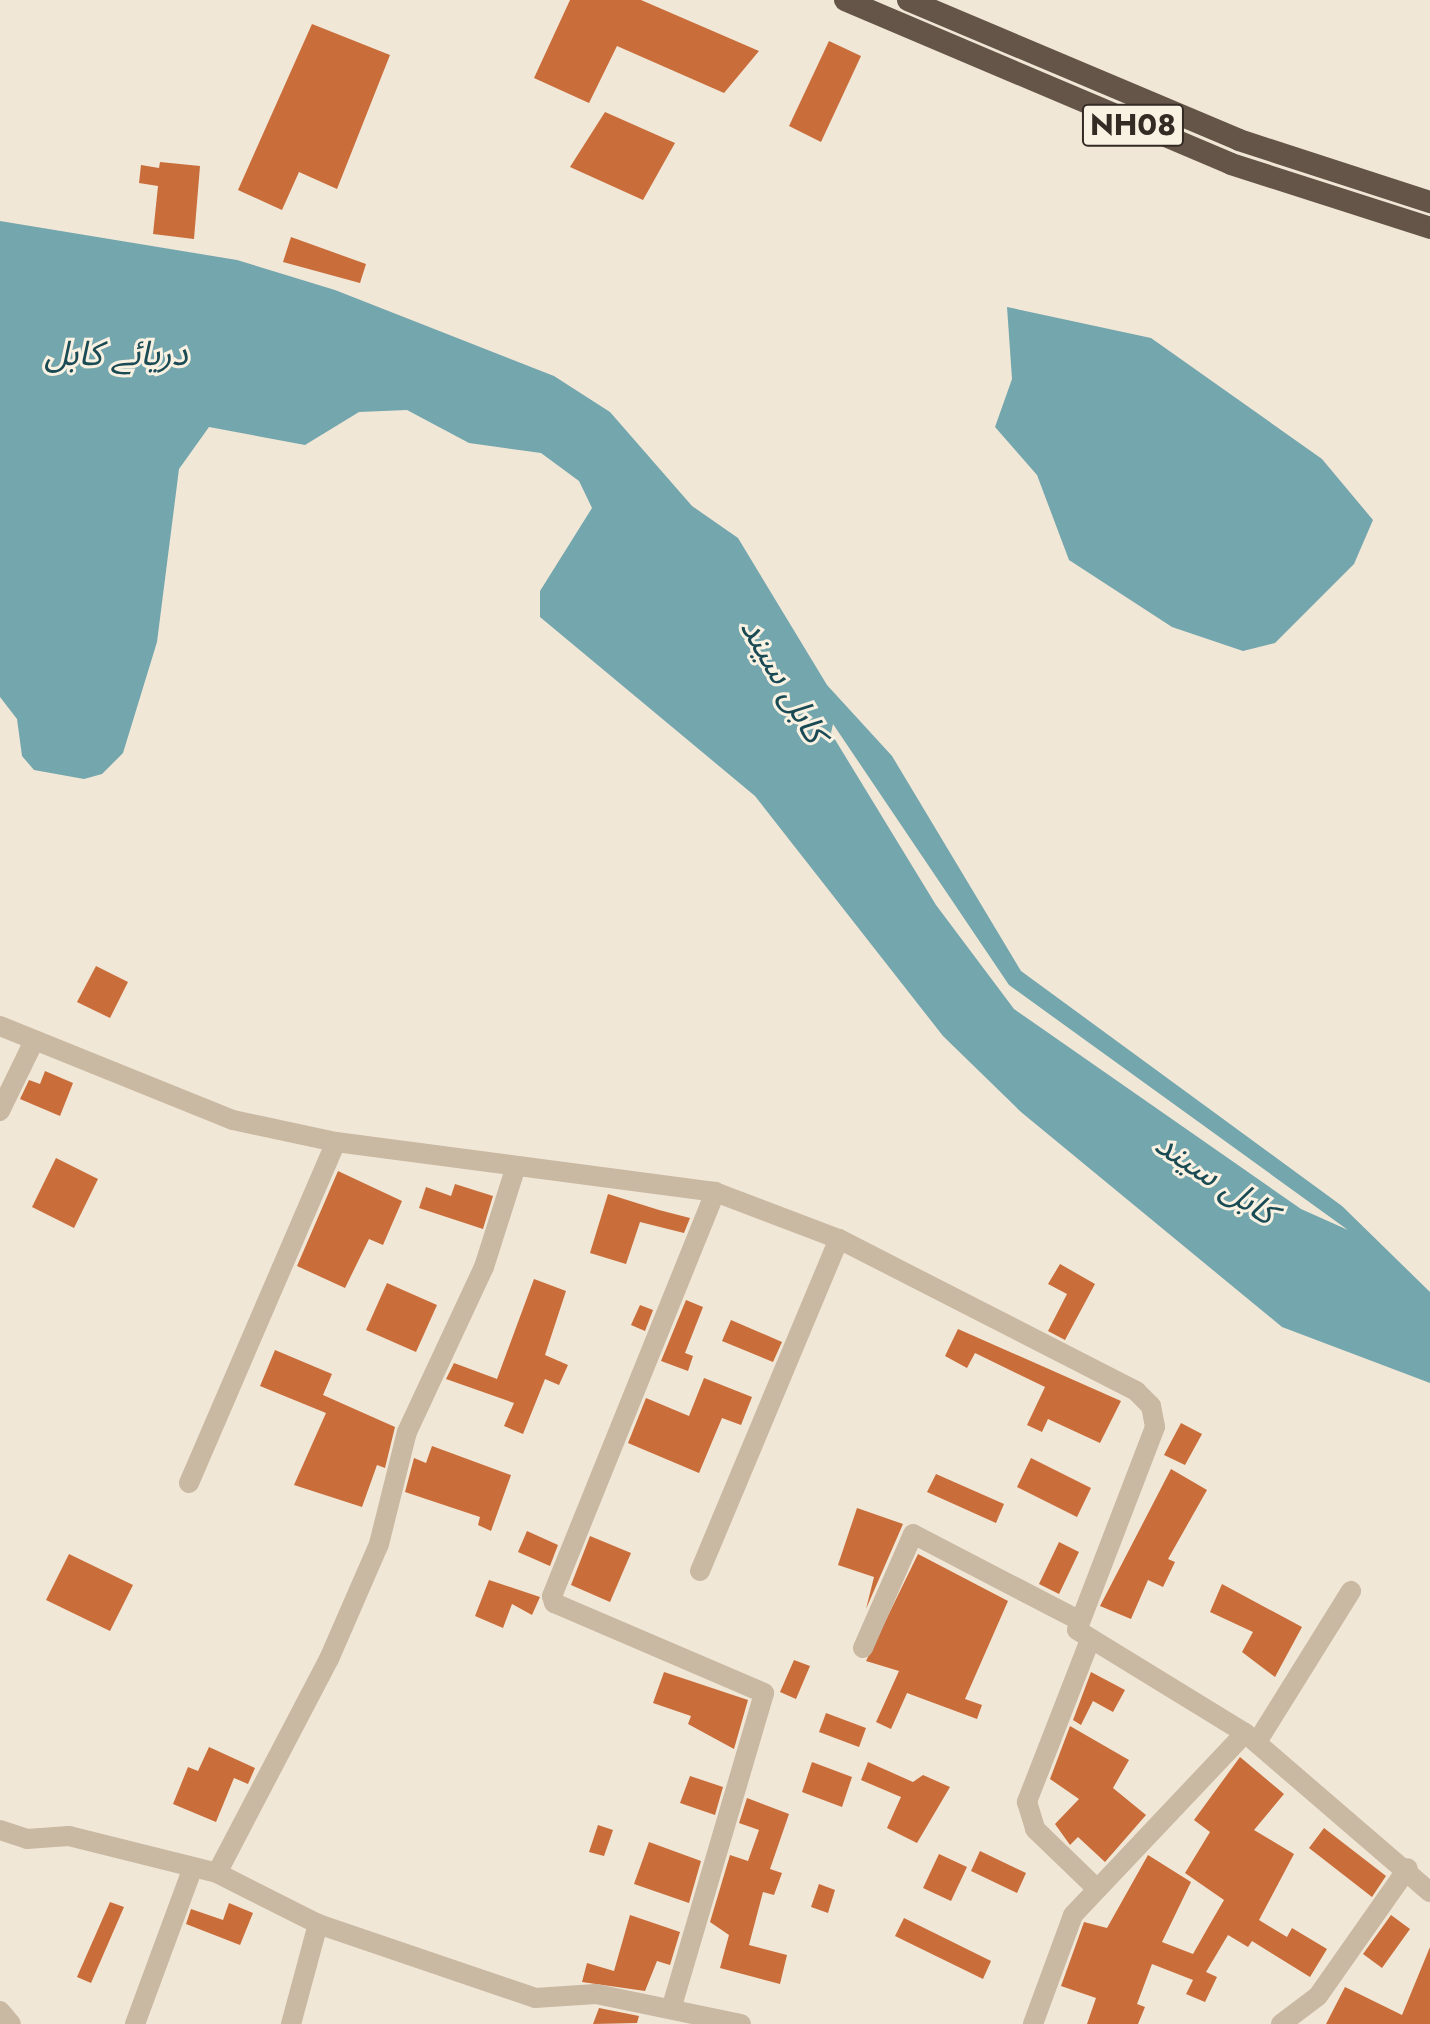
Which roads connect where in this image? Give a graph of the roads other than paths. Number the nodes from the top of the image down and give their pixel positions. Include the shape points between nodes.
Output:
1 (845, 0) edge
2 (908, 0) edge
3 (1239, 140) junction
4 (1231, 164) junction
5 (1430, 202) edge
6 (1430, 228) edge
7 (0, 1026) edge
8 (34, 1041) junction
9 (0, 1111) edge
10 (336, 1142) junction
11 (516, 1166) junction
12 (715, 1192) junction
13 (839, 1239) junction
14 (189, 1483) dead end
15 (700, 1571) dead end
16 (1351, 1591) dead end
17 (1076, 1619) junction
18 (1090, 1640) junction
19 (863, 1648) dead end
20 (1251, 1737) junction
21 (0, 1830) edge
22 (193, 1867) junction
23 (1408, 1868) junction
24 (217, 1873) junction
25 (1095, 1887) junction
26 (1430, 1892) edge
27 (318, 1924) junction
28 (672, 2006) junction
29 (0, 2011) edge
30 (11, 2024) edge
31 (135, 2024) edge
32 (291, 2024) edge
33 (741, 2024) edge
34 (1033, 2024) edge
35 (1281, 2024) edge

1 - 4 highway, NH08
2 - 3 highway, NH08
3 - 4 highway
3 - 5 highway, NH08
4 - 6 highway, NH08
7 - 8 street
8 - 9 street
8 - 10 street via 233,1120
10 - 11 street
10 - 14 street
11 - 12 street
11 - 24 street via 484,1267 407,1432 379,1544 329,1659
12 - 13 street
12 - 28 street via 552,1596 554,1603 764,1693
13 - 15 street
13 - 17 street via 1136,1391 1151,1406 1155,1427
16 - 20 street
17 - 18 street
17 - 19 street via 913,1534
18 - 20 street
18 - 25 street via 1027,1802 1035,1829
20 - 23 street
20 - 25 street via 1158,1833
21 - 22 street via 27,1839 69,1836
22 - 24 street
22 - 31 street
23 - 26 street
23 - 35 street via 1318,1996
24 - 27 street
25 - 34 street via 1073,1915
27 - 28 street via 535,1998 596,1994
27 - 32 street
28 - 33 street
29 - 30 street

